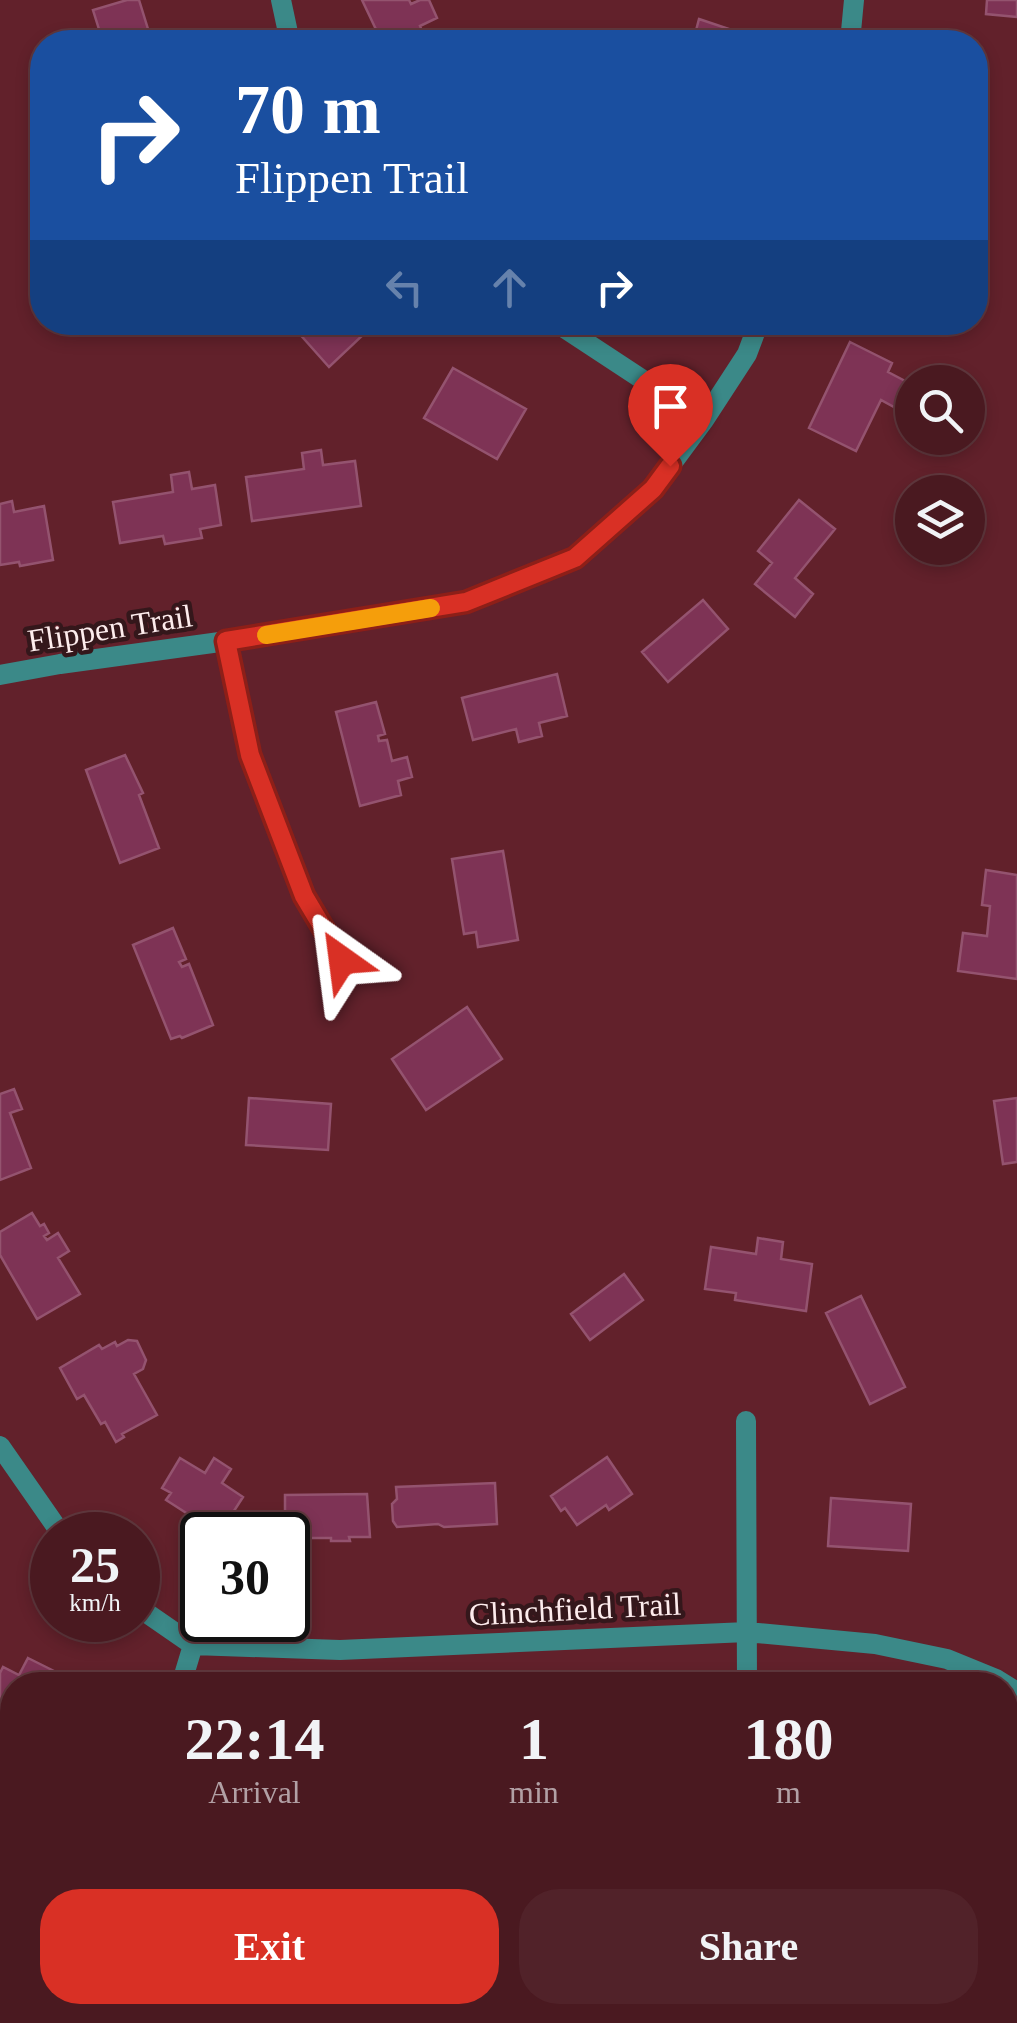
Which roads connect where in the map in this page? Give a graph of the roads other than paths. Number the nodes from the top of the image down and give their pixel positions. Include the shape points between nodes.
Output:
1 (282, 0) edge
2 (854, 0) edge
3 (288, 30) edge
4 (851, 30) edge
5 (575, 335) edge
6 (755, 335) edge
7 (704, 420) junction
8 (226, 641) junction
9 (0, 676) edge
10 (342, 960) dead end
11 (746, 1421) dead end
12 (0, 1446) edge
13 (46, 1512) edge
14 (160, 1622) edge
15 (747, 1632) junction
16 (193, 1645) junction
17 (185, 1672) edge
18 (747, 1672) edge
19 (979, 1672) edge

1 - 3 street
2 - 4 street
5 - 7 street
6 - 7 street, Flippen Trail
7 - 8 street, Flippen Trail via 653,489 575,558 466,602
8 - 9 street, Flippen Trail
8 - 10 street via 250,755 304,896
11 - 15 street
12 - 13 street
14 - 16 street
15 - 16 street, Clinchfield Trail via 340,1650
15 - 18 street
15 - 19 street, Clinchfield Trail via 875,1644
16 - 17 street

